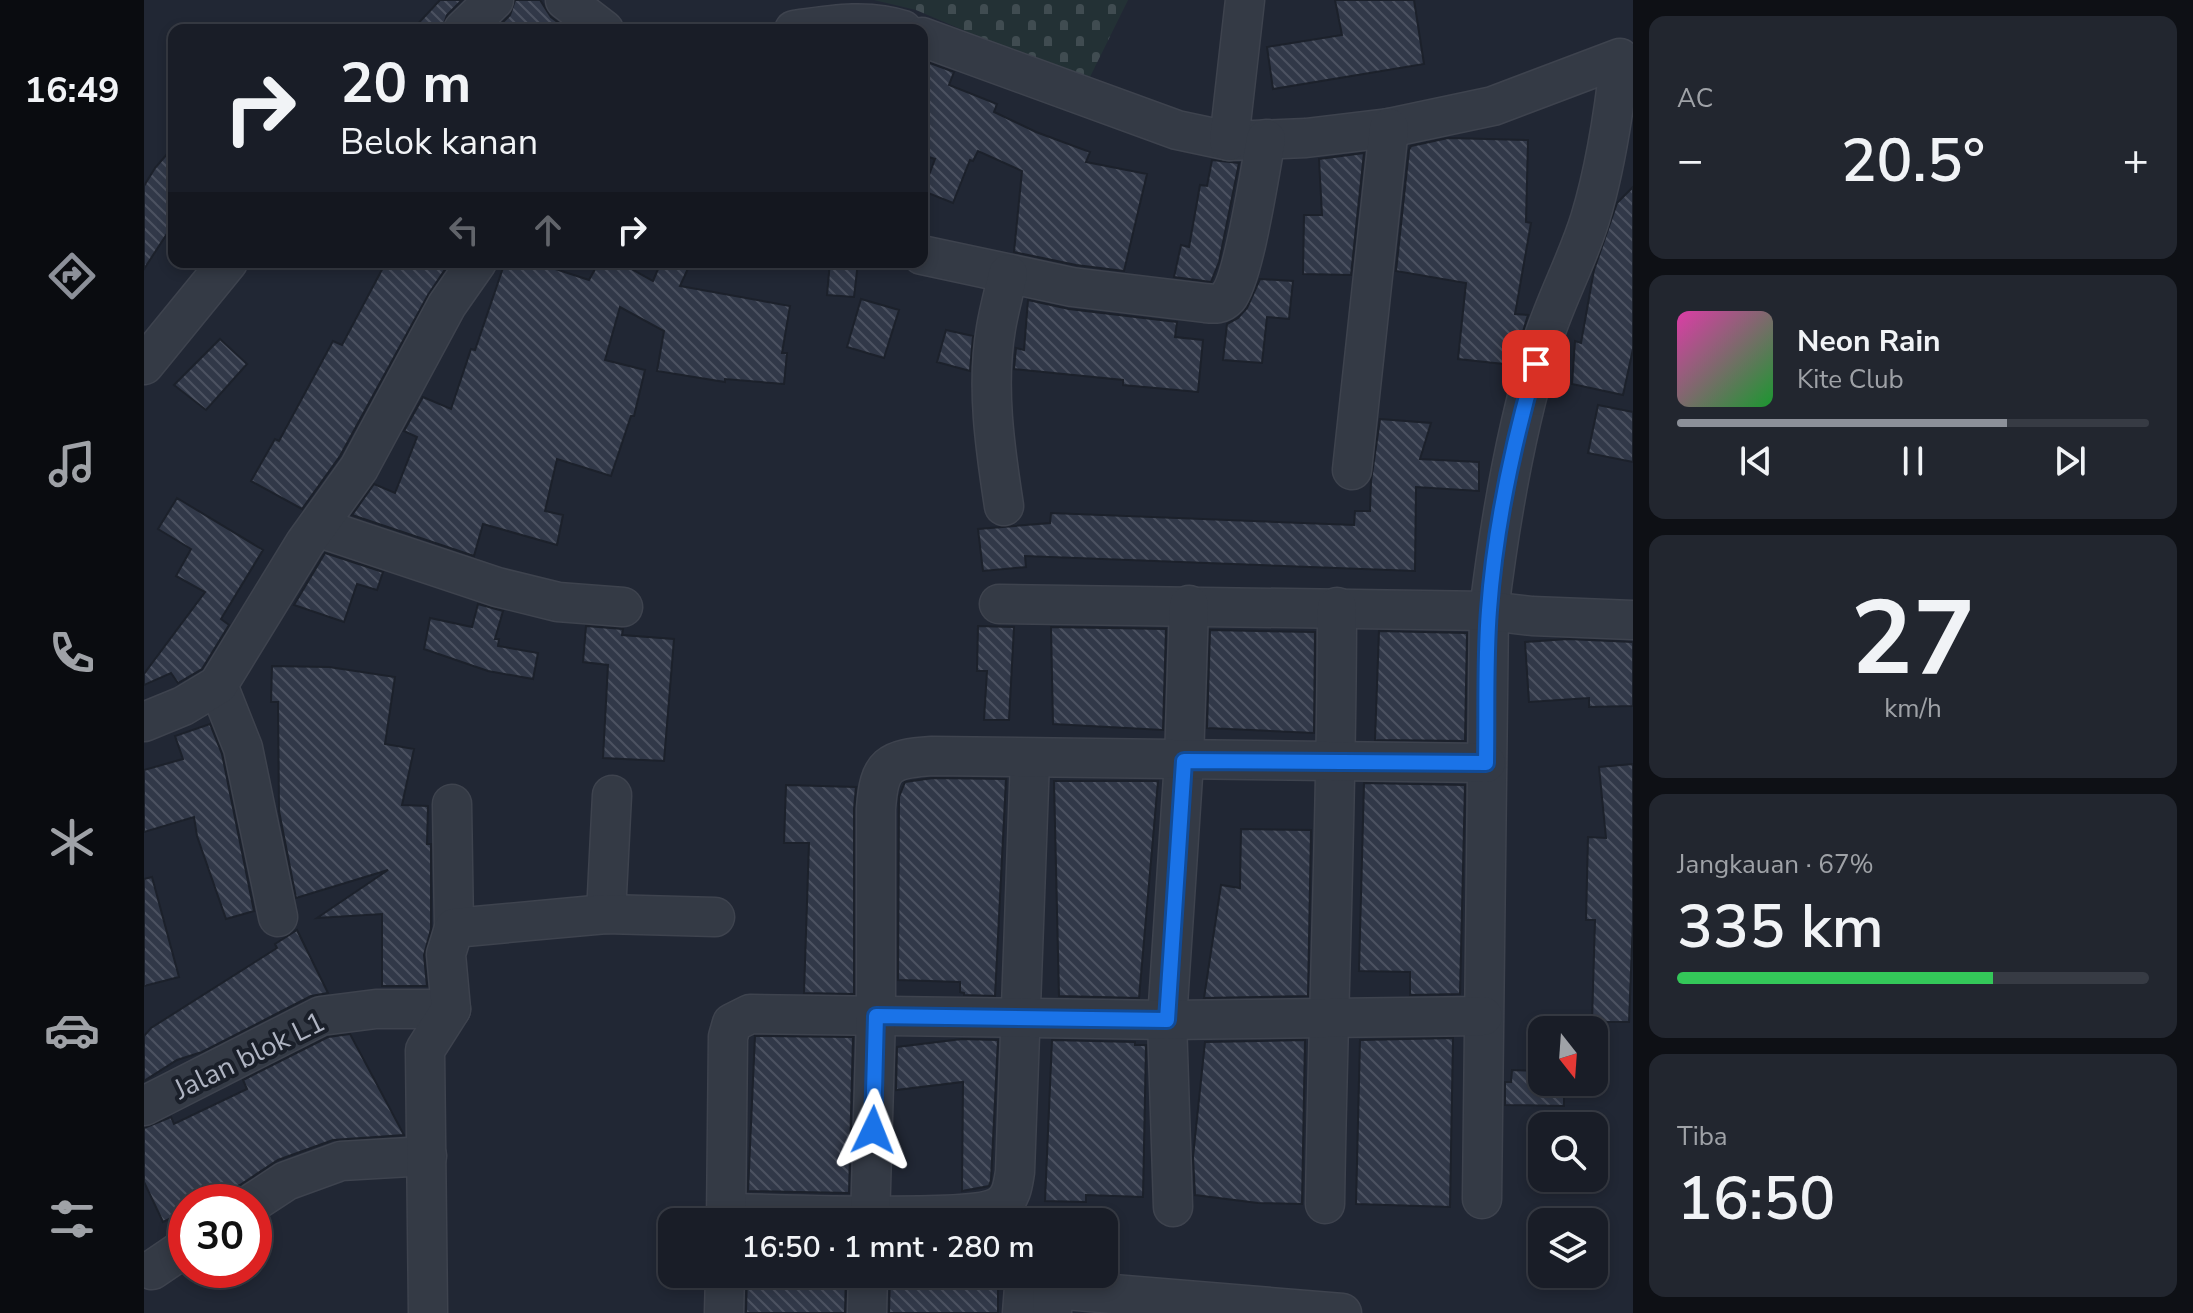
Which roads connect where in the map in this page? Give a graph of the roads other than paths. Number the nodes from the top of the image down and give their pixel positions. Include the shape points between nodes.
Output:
1 (494, 0) edge
2 (1245, 0) edge
3 (567, 1) edge
4 (469, 24) edge
5 (596, 24) edge
6 (844, 24) edge
7 (868, 24) edge
8 (928, 39) edge
9 (1627, 57) edge
10 (1389, 128) junction
11 (1266, 139) junction
12 (1229, 141) junction
13 (928, 256) edge
14 (223, 268) edge
15 (473, 268) edge
16 (1008, 274) junction
17 (144, 365) edge
18 (1352, 470) dead end
19 (1004, 506) dead end
20 (317, 527) junction
21 (999, 604) dead end
22 (1189, 605) junction
23 (623, 607) dead end
24 (1337, 607) junction
25 (1489, 611) junction
26 (1633, 620) edge
27 (218, 685) junction
28 (144, 722) edge
29 (1030, 759) junction
30 (1337, 760) junction
31 (1184, 761) junction
32 (1486, 763) junction
33 (612, 795) dead end
34 (452, 804) dead end
35 (606, 914) junction
36 (278, 917) dead end
37 (715, 917) dead end
38 (454, 928) junction
39 (451, 1009) junction
40 (876, 1016) junction
41 (1483, 1016) junction
42 (1021, 1018) junction
43 (1167, 1020) junction
44 (1328, 1020) junction
45 (144, 1106) edge
46 (427, 1156) junction
47 (272, 1190) edge
48 (1482, 1199) dead end
49 (1325, 1204) dead end
50 (1173, 1207) dead end
51 (726, 1208) edge
52 (870, 1208) edge
53 (995, 1208) edge
54 (1018, 1208) edge
55 (168, 1259) edge
56 (152, 1270) dead end
57 (725, 1288) edge
58 (868, 1288) edge
59 (1024, 1288) edge
60 (428, 1313) edge
61 (724, 1313) edge
62 (867, 1313) edge
63 (1022, 1313) edge
64 (1052, 1313) edge
65 (1342, 1313) edge

1 - 4 street
2 - 12 street
3 - 5 street
6 - 7 street
8 - 12 street via 1177,130
9 - 10 street via 1493,106
9 - 25 street via 1590,220 1543,339 1521,415
10 - 11 street
10 - 18 street
11 - 12 street
11 - 16 street via 1244,251 1230,295 1221,303 1072,287
13 - 16 street
14 - 17 street
15 - 20 street via 447,305 359,468
16 - 19 street via 993,360 993,438
20 - 23 street via 497,587 558,602
20 - 27 street
21 - 22 street
22 - 24 street
22 - 31 street
24 - 25 street
24 - 30 street
25 - 26 street
25 - 32 street
27 - 28 street
27 - 36 street via 243,748
29 - 31 street
29 - 40 street via 915,757 892,764 880,777
29 - 42 street
30 - 31 street
30 - 32 street
30 - 44 street
31 - 43 street
32 - 41 street
33 - 35 street
34 - 38 street
35 - 37 street
35 - 38 street
38 - 39 street via 446,954
39 - 45 street, Jalan blok L1 via 376,1009 321,1016
39 - 46 street via 425,1050
40 - 42 street
40 - 51 street via 750,1014 732,1023
40 - 52 street
41 - 44 street
41 - 48 street
42 - 43 street
42 - 54 street
43 - 44 street
43 - 50 street
44 - 49 street
46 - 47 street via 341,1161
46 - 60 street
53 - 54 street
55 - 56 street
57 - 61 street
58 - 62 street
59 - 63 street
64 - 65 street via 1053,1289

